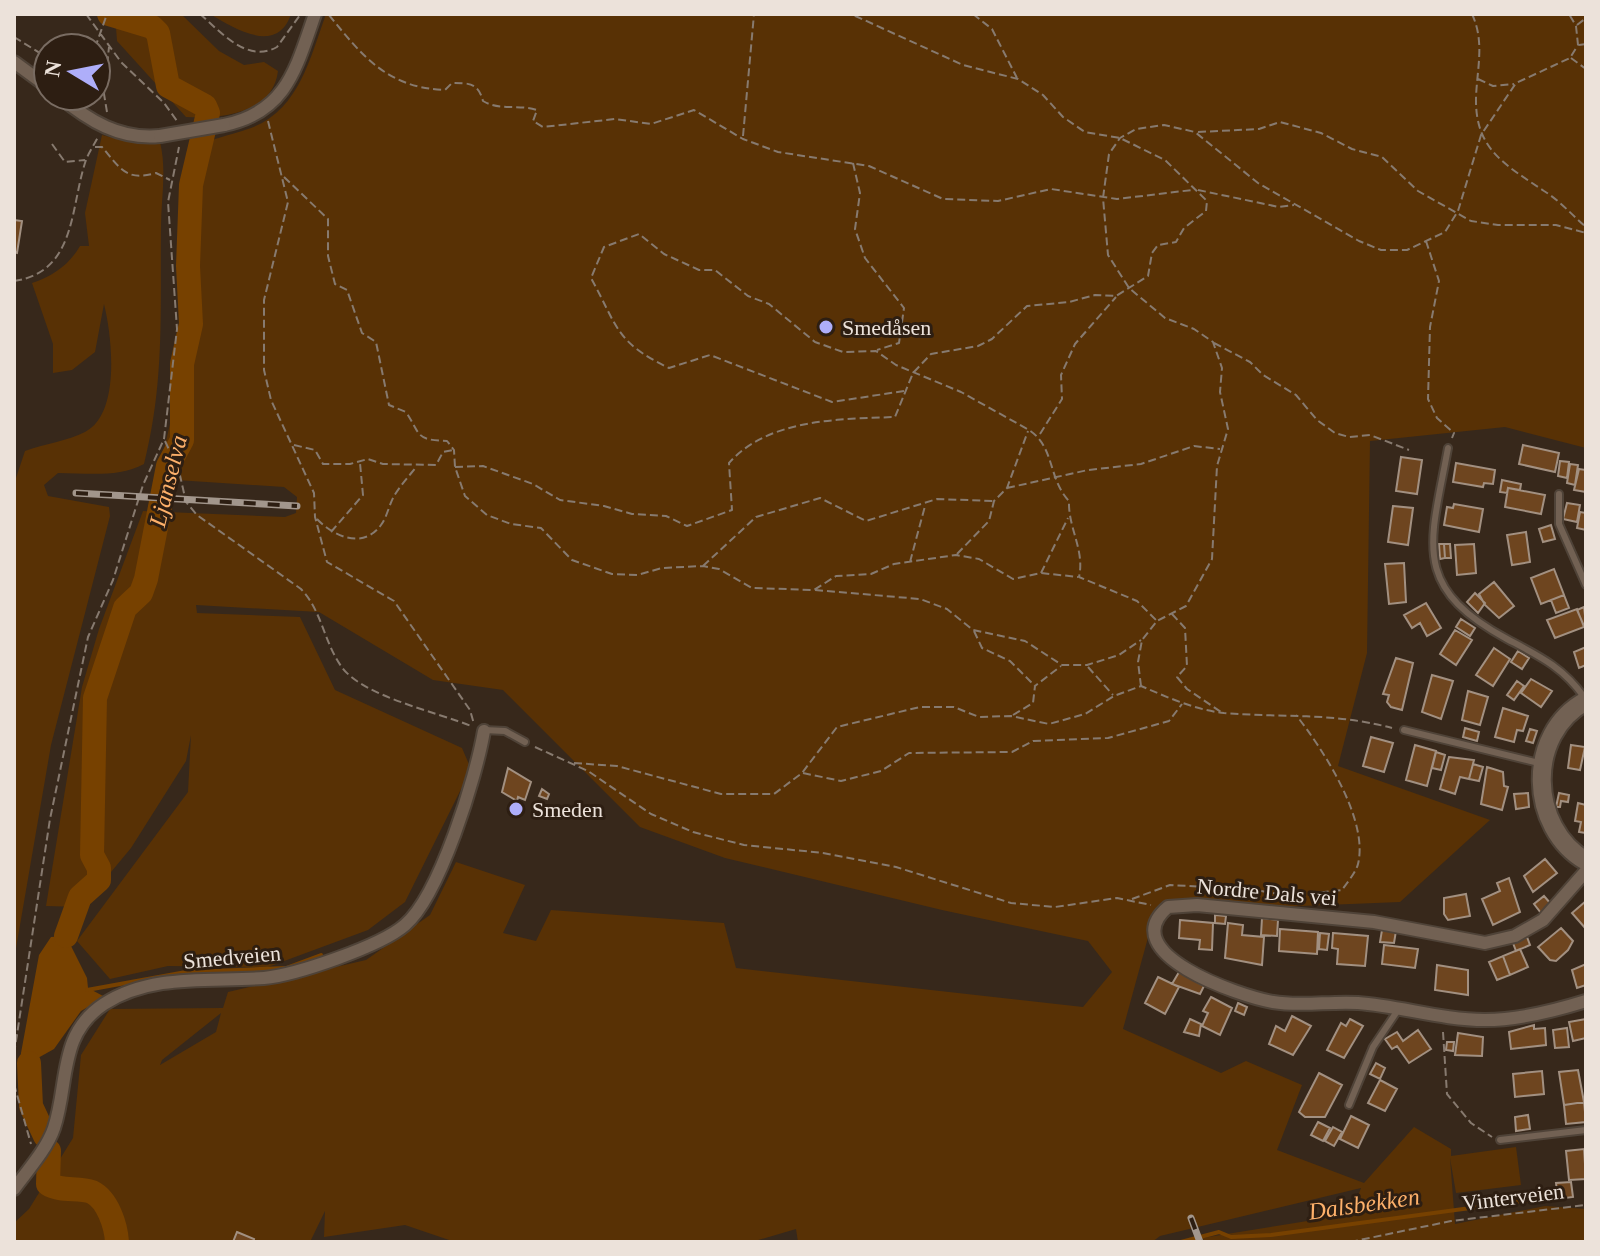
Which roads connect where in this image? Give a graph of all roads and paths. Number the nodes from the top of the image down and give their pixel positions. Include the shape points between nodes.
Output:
1 (86, 14) edge
2 (200, 14) edge
3 (300, 14) edge
4 (315, 14) edge
5 (329, 14) edge
6 (754, 14) edge
7 (851, 14) edge
8 (973, 14) edge
9 (1472, 14) edge
10 (1569, 14) edge
11 (1586, 18) edge
12 (1576, 26) junction
13 (98, 32) edge
14 (14, 37) edge
15 (1586, 44) edge
16 (1578, 45) junction
17 (32, 48) edge
18 (112, 49) edge
19 (1570, 58) junction
20 (14, 62) edge
21 (1586, 69) edge
22 (32, 75) edge
23 (1018, 79) junction
24 (1477, 79) junction
25 (1516, 83) junction
26 (82, 112) edge
27 (106, 112) edge
28 (263, 113) junction
29 (177, 123) dead end
30 (103, 126) junction
31 (1195, 132) junction
32 (1481, 135) junction
33 (179, 138) dead end
34 (1120, 138) junction
35 (743, 139) junction
36 (52, 144) dead end
37 (93, 147) junction
38 (86, 159) junction
39 (853, 163) junction
40 (284, 177) junction
41 (171, 181) junction
42 (1195, 189) junction
43 (1103, 198) junction
44 (1295, 205) junction
45 (1458, 211) junction
46 (1586, 227) edge
47 (1586, 233) edge
48 (1426, 240) junction
49 (14, 281) edge
50 (1129, 288) junction
51 (1116, 296) junction
52 (1213, 342) junction
53 (876, 351) junction
54 (913, 373) junction
55 (905, 391) junction
56 (1029, 430) junction
57 (1040, 436) junction
58 (164, 439) junction
59 (294, 445) junction
60 (1448, 448) joint
61 (1222, 449) junction
62 (454, 450) junction
63 (1409, 450) dead end
64 (360, 461) junction
65 (418, 465) junction
66 (455, 467) junction
67 (1056, 479) junction
68 (1007, 488) junction
69 (1559, 494) dead end
70 (994, 501) junction
71 (925, 505) junction
72 (315, 517) junction
73 (1068, 517) junction
74 (330, 533) junction
75 (956, 555) junction
76 (910, 562) junction
77 (703, 566) junction
78 (1041, 573) junction
79 (1079, 577) junction
80 (1586, 585) edge
81 (814, 590) junction
82 (1172, 613) junction
83 (1157, 621) junction
84 (973, 630) junction
85 (1142, 640) junction
86 (1062, 665) junction
87 (1087, 665) junction
88 (1035, 686) junction
89 (1141, 686) junction
90 (1114, 696) junction
91 (1586, 701) edge
92 (1182, 704) junction
93 (1222, 713) junction
94 (1296, 714) junction
95 (1011, 716) junction
96 (1404, 730) joint
97 (484, 731) joint
98 (525, 742) joint
99 (574, 763) junction
100 (1543, 764) junction
101 (802, 773) junction
102 (1586, 861) edge
103 (1586, 871) edge
104 (1129, 900) junction
105 (1168, 907) junction
106 (1586, 1001) edge
107 (1398, 1010) junction
108 (1442, 1015) junction
109 (14, 1054) edge
110 (14, 1084) edge
111 (1349, 1105) dead end
112 (1586, 1130) edge
113 (1500, 1140) joint
114 (37, 1154) junction
115 (14, 1189) edge
116 (1586, 1205) edge
117 (1350, 1242) edge

1 - 13 path
2 - 3 path via 241,47 266,52 287,37
4 - 28 street via 288,80
5 - 35 path via 367,62 416,89 445,90 452,83 472,83 483,101 495,108 537,110 533,121 543,127 615,119 651,124 694,110
6 - 35 path
7 - 23 path via 963,65
8 - 23 path via 992,29
9 - 24 path via 1482,35
10 - 12 path
11 - 12 path
12 - 16 path
14 - 17 path
15 - 16 path
16 - 19 path
18 - 29 path
19 - 21 path
19 - 25 path
20 - 22 street
23 - 34 path via 1085,132
24 - 25 path via 1493,86
24 - 32 path
25 - 32 path
26 - 30 street
27 - 30 path
28 - 30 street, bridge via 160,136 129,136
28 - 40 path via 272,127
30 - 37 path
31 - 34 path via 1164,125 1136,129
31 - 44 path via 1258,183
31 - 45 path via 1259,129 1280,122 1321,133 1382,157 1418,191
32 - 45 path
32 - 46 path via 1521,178 1546,191
33 - 41 path
34 - 42 path via 1165,160
34 - 43 path via 1109,154
35 - 39 path via 778,152
36 - 38 path via 65,162
37 - 38 path
37 - 41 path via 102,147 111,162 131,175 145,178 156,173
38 - 49 path via 74,219 57,257 39,274
39 - 43 path via 943,199 998,201 1051,189
39 - 53 path via 860,193 858,240 865,258 904,308 899,343
40 - 59 path via 287,212 264,300 262,355 271,400
40 - 62 path via 328,219 335,284 347,290 362,333 376,342 389,405 406,412 425,440 447,441
41 - 58 path via 168,216 177,329
42 - 43 path
42 - 44 path via 1279,207
42 - 50 path via 1207,201 1206,211 1176,242 1158,245 1148,276
43 - 50 path via 1108,255
44 - 48 path via 1381,250 1407,250
45 - 47 path via 1471,221 1556,225
45 - 48 path via 1445,232
48 - 60 path via 1439,281 1430,327 1428,399 1437,418 1454,433
50 - 51 path
50 - 52 path via 1165,318
51 - 54 path via 1027,306 992,339 957,352 931,354
51 - 57 path via 1075,344 1061,375 1062,399
52 - 61 path via 1222,368 1220,392 1228,429
52 - 63 path via 1296,395 1335,433 1370,435
53 - 54 path
53 - 55 path via 843,352 815,342 715,270 699,270 664,254 639,234 604,247 591,278 620,334 635,351 669,368 710,355 832,402
54 - 55 path
54 - 56 path via 961,392
55 - 66 path via 895,417 834,419 767,433 745,445 729,463 732,510 687,526 666,516 560,500 483,466
56 - 57 path
56 - 68 path
57 - 67 path
58 - 72 path via 186,502 311,599 335,655 350,675 380,692 474,727 470,710 394,601 327,562
58 - 109 path via 88,637 50,819
59 - 64 path via 315,450 323,464
59 - 72 path via 314,493
60 - 91 lane via 1432,541 1438,580 1481,624 1562,670
61 - 67 path via 1194,446 1141,464
61 - 82 path via 1212,559 1186,606
62 - 65 path via 443,452 436,465
62 - 66 path
64 - 65 path
64 - 74 path via 363,495
65 - 74 path via 394,496 381,527 361,538
66 - 77 path via 465,496 487,515 541,528 572,560 612,574
67 - 68 path
67 - 73 path via 1069,501
68 - 70 path
69 - 80 lane via 1559,524
70 - 71 path via 937,499
70 - 75 path via 989,521
71 - 76 path
71 - 77 path via 866,521 820,498 756,517
72 - 74 path
73 - 78 path
73 - 79 path via 1082,563
75 - 76 path
75 - 78 path via 979,559 1013,579
76 - 81 path via 871,574 836,576
77 - 81 path via 752,588
78 - 79 path
79 - 83 path via 1137,601
81 - 84 path via 920,599 947,609
82 - 83 path
82 - 93 path via 1185,628 1187,666 1177,677
83 - 85 path
84 - 86 path via 1025,641
84 - 88 path via 982,648 1010,661
85 - 87 path via 1119,655
85 - 89 path
86 - 87 path
86 - 88 path
87 - 90 path
88 - 95 path via 1033,703
89 - 90 path
89 - 92 path
90 - 95 path via 1085,714 1049,724
91 - 100 street via 1558,726
92 - 93 path
92 - 101 path via 1169,721 1108,738 1033,741 1012,752 909,753 881,771 841,781
93 - 94 path
94 - 96 path via 1351,717
94 - 104 path via 1319,745 1348,802 1358,836 1358,865 1342,890 1290,896 1170,885
95 - 101 path via 979,717 954,707 920,707 837,727
96 - 100 lane
97 - 98 lane via 505,731
97 - 114 street, Smedveien via 477,766 441,865 427,898 404,926 301,970 167,983 104,1004 81,1025 71,1044 54,1129
98 - 99 path
99 - 101 path via 617,766 721,794 774,794
99 - 104 path via 651,814 744,845 896,867 1011,903 1055,907
100 - 102 street via 1545,811 1567,847
103 - 105 street, Nordre Dals vei via 1543,920 1515,936 1485,943 1363,920
104 - 105 path
105 - 107 street, Nordre Dals vei via 1154,921 1159,950 1222,985 1272,1002 1359,1003
106 - 108 street, Nordre Dals vei via 1495,1019
107 - 108 street, Nordre Dals vei
107 - 111 lane via 1373,1047
108 - 113 path via 1447,1094 1478,1130
110 - 114 path via 18,1109
112 - 113 lane
114 - 115 street, Smedveien
116 - 117 path, Vinterveien via 1451,1221

